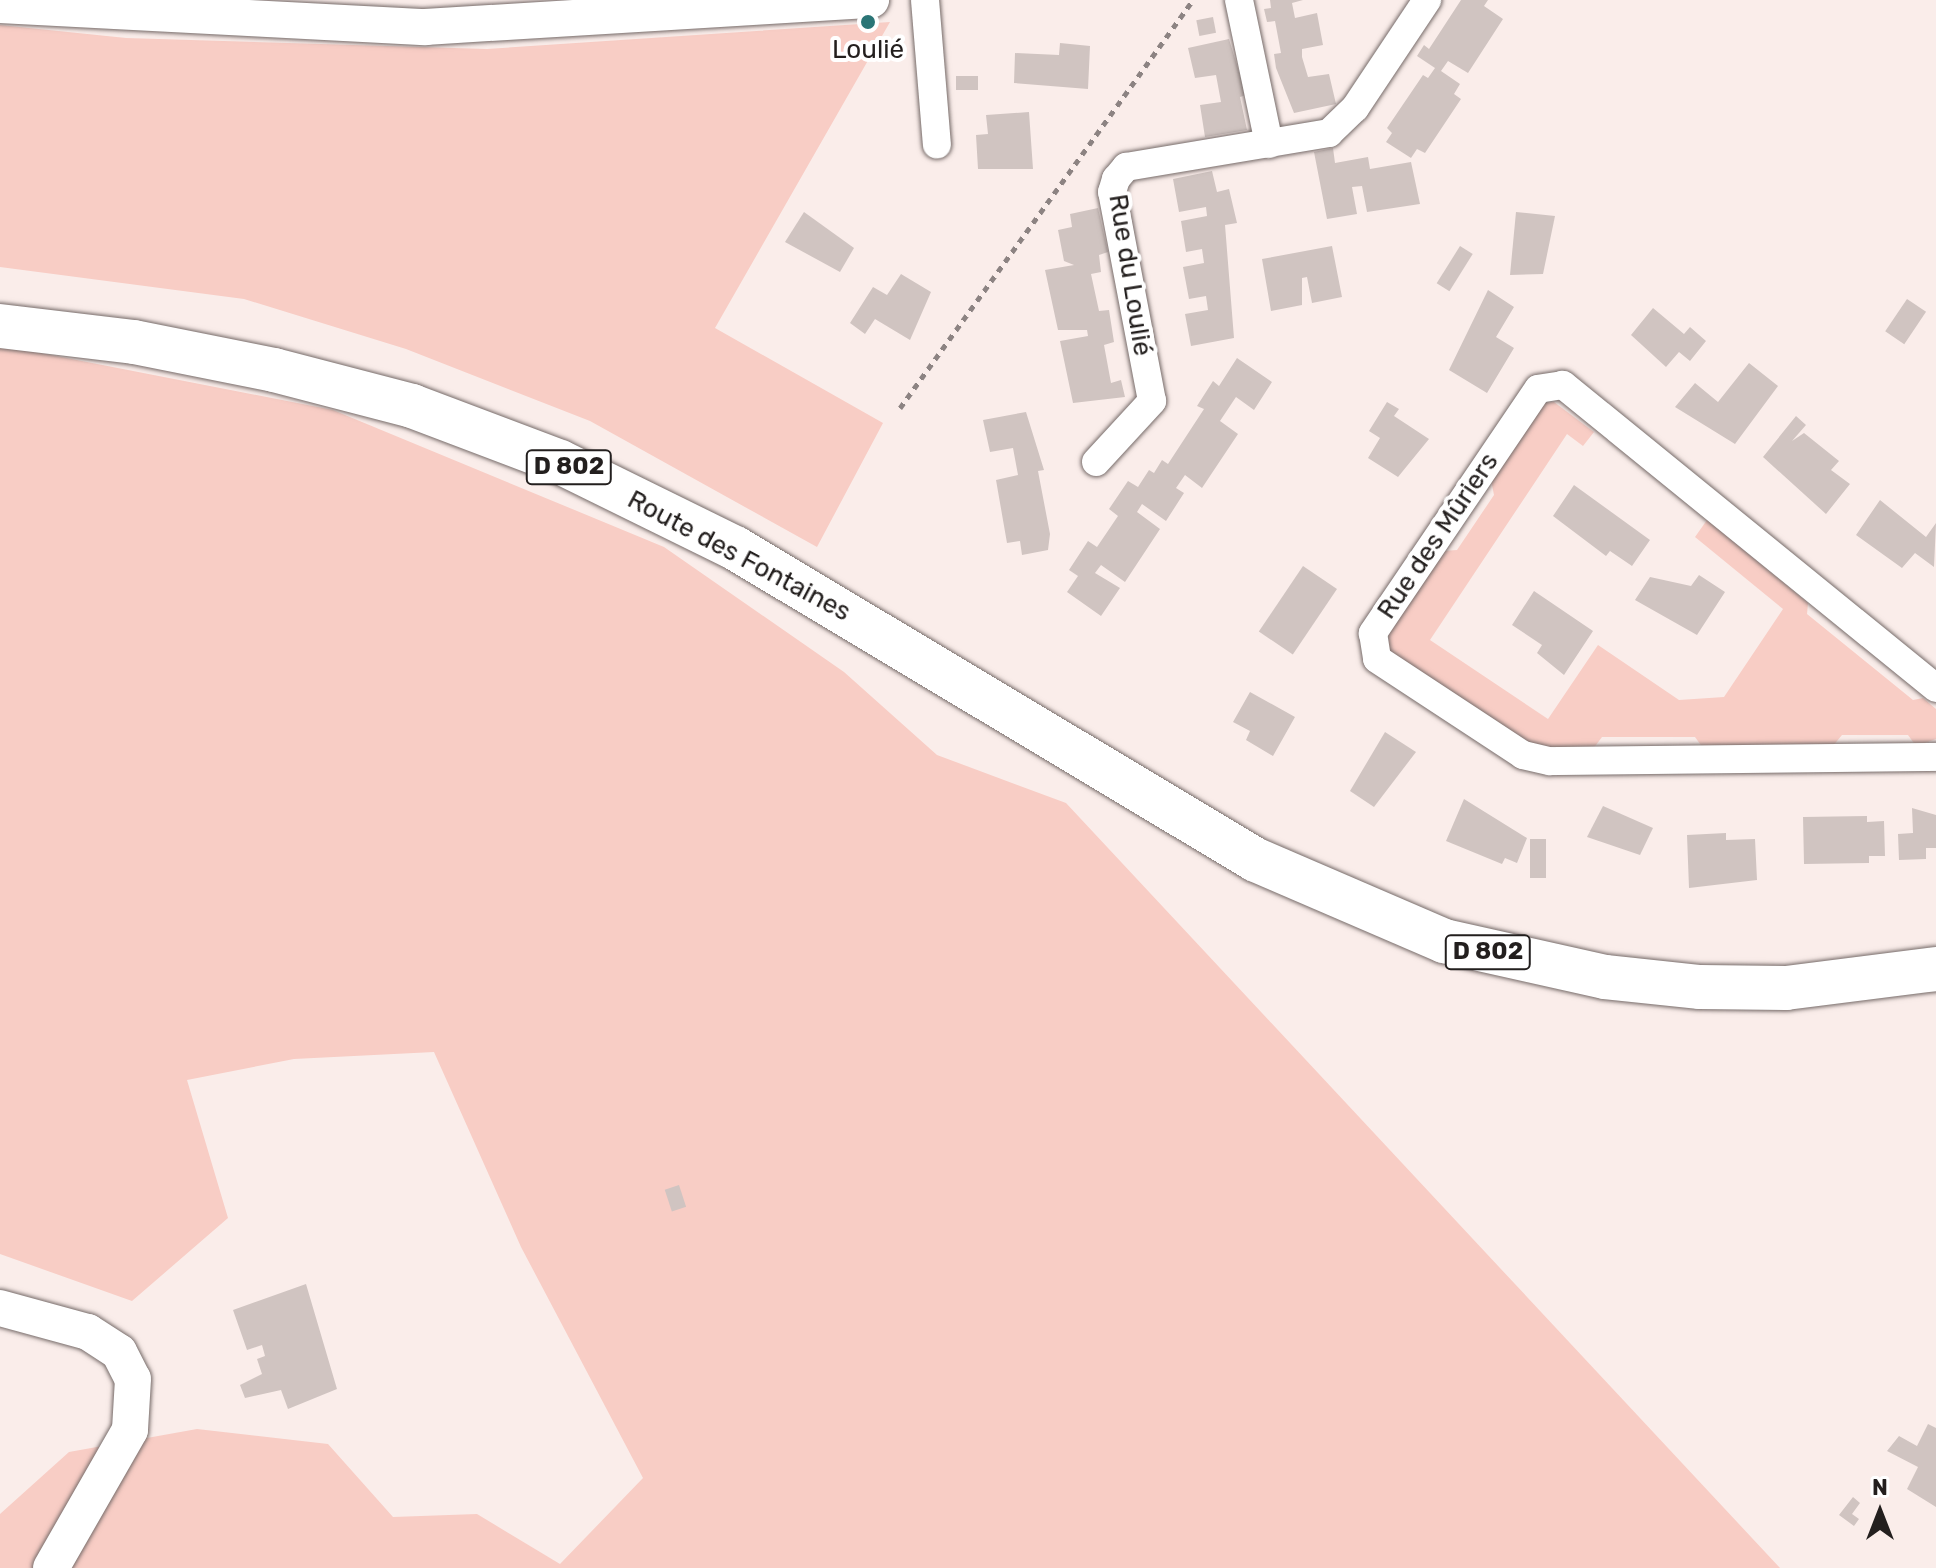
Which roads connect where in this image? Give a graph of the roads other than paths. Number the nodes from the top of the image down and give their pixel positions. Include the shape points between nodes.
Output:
1 (871, 0) edge
2 (925, 0) edge
3 (1239, 0) edge
4 (1427, 0) edge
5 (0, 5) edge
6 (446, 13) edge
7 (1269, 144) junction
8 (937, 145) dead end
9 (0, 326) edge
10 (1096, 462) dead end
11 (1936, 688) edge
12 (1936, 757) edge
13 (1936, 969) edge
14 (0, 1308) edge
15 (51, 1568) edge

1 - 6 street
2 - 8 street
3 - 7 street
4 - 7 street, Rue du Loulié via 1355,108 1329,133
5 - 6 street
7 - 10 street, Rue du Loulié via 1126,167 1116,179 1112,192 1152,401
9 - 13 main road, Route des Fontaines / D 802 via 274,370 412,406 560,462 735,548 1256,860 1357,908 1528,963 1700,987 1786,988
11 - 12 street, Rue des Mûriers via 1563,385 1538,389 1373,633 1377,659 1523,755 1550,761
14 - 15 street via 88,1332 119,1352 133,1379 130,1430

